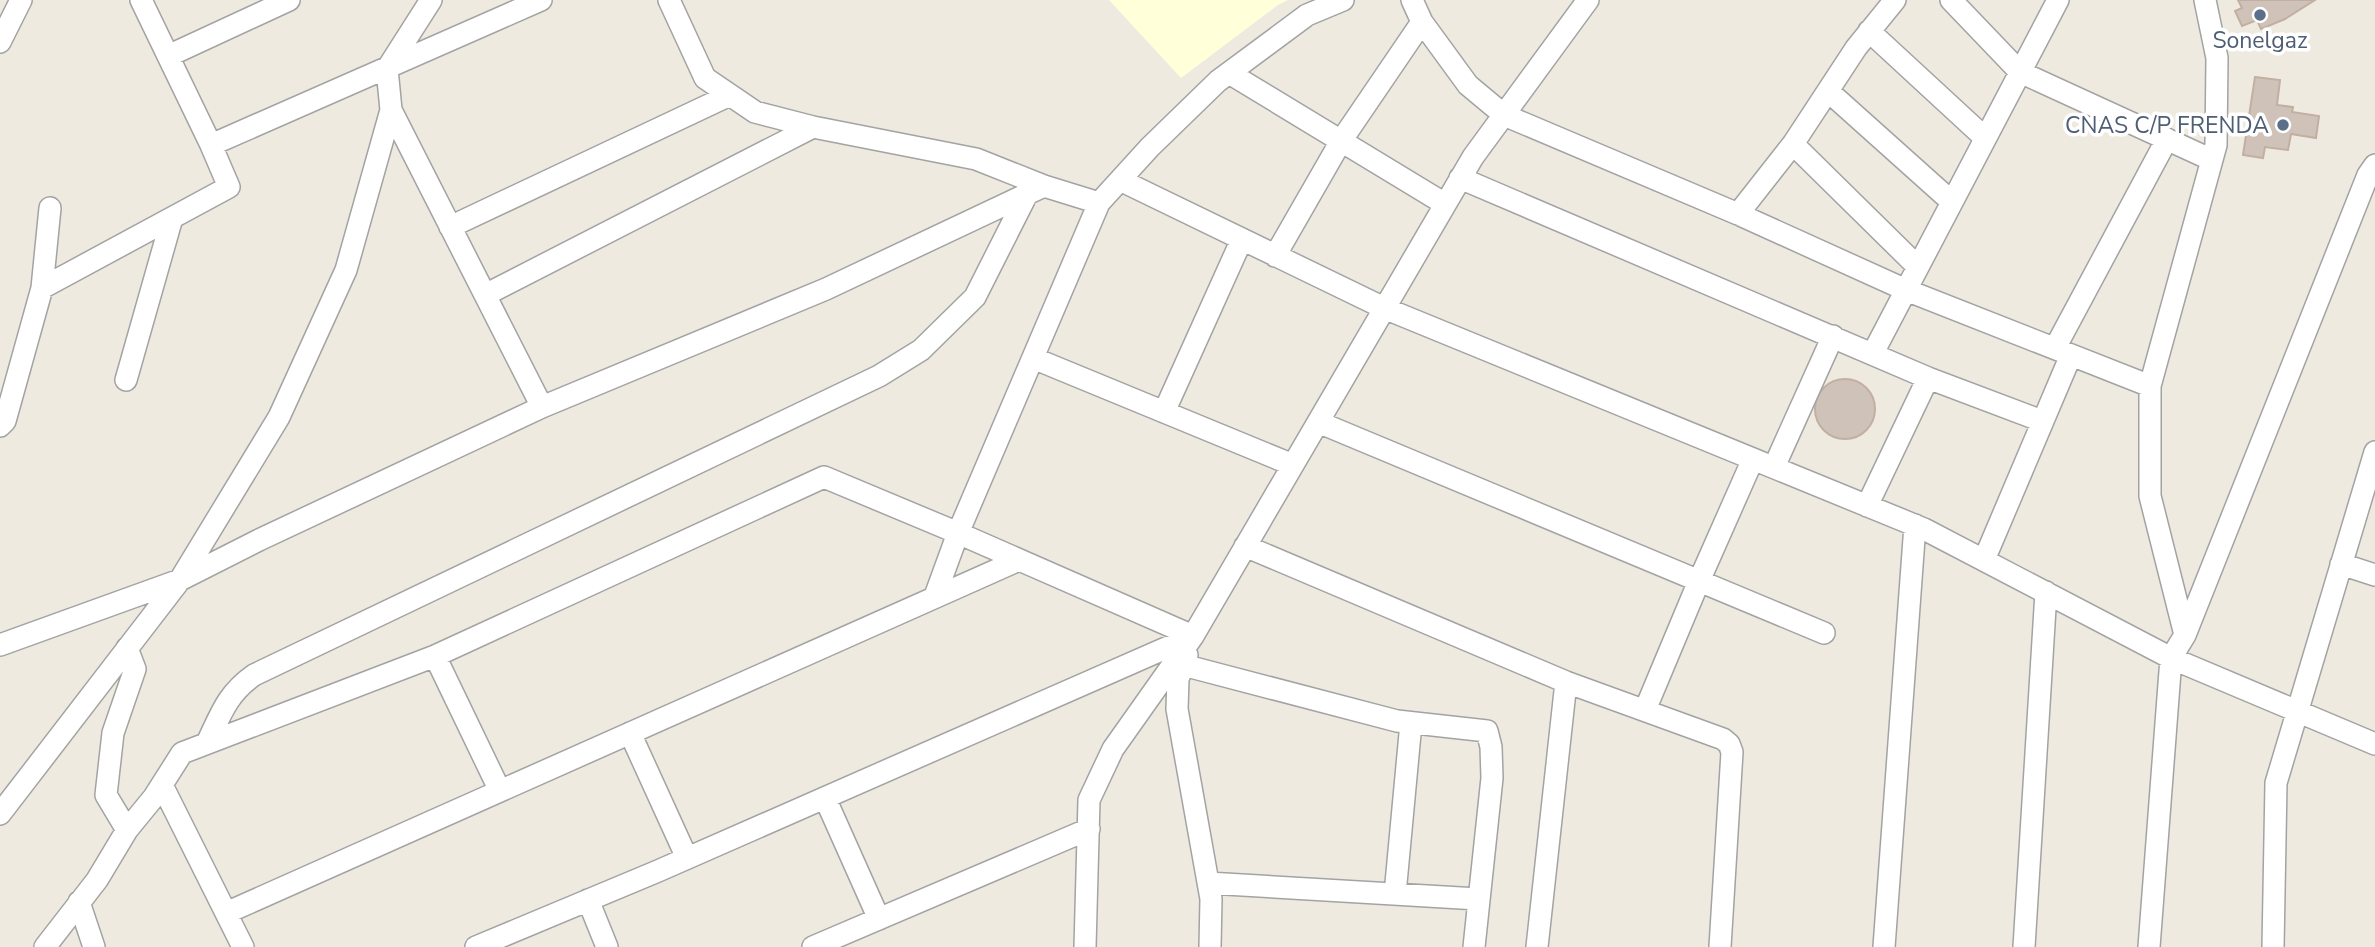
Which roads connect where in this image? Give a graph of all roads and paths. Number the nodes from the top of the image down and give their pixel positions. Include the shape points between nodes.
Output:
1 (21, 0) edge
2 (141, 0) edge
3 (289, 0) edge
4 (431, 0) edge
5 (541, 0) edge
6 (669, 0) edge
7 (1343, 0) edge
8 (1412, 0) edge
9 (1588, 0) edge
10 (1895, 0) edge
11 (1951, 0) edge
12 (2206, 0) edge
13 (2051, 3) edge
14 (1422, 22) junction
15 (1868, 31) junction
16 (0, 42) edge
17 (168, 56) junction
18 (387, 69) junction
19 (2020, 72) junction
20 (1229, 73) junction
21 (1828, 91) junction
22 (730, 95) junction
23 (391, 110) junction
24 (1504, 115) junction
25 (813, 127) junction
26 (1985, 138) junction
27 (2166, 139) junction
28 (1341, 141) junction
29 (1793, 144) junction
30 (211, 145) junction
31 (2212, 160) junction
32 (2375, 166) edge
33 (1460, 178) junction
34 (1120, 180) junction
35 (1036, 190) junction
36 (1952, 202) junction
37 (1099, 203) junction
38 (1445, 204) junction
39 (50, 208) dead end
40 (1738, 215) junction
41 (172, 218) junction
42 (450, 227) junction
43 (1242, 240) junction
44 (1275, 256) junction
45 (1918, 267) junction
46 (43, 288) junction
47 (1906, 290) junction
48 (485, 295) junction
49 (1384, 309) junction
50 (1833, 336) junction
51 (2063, 352) junction
52 (1873, 353) junction
53 (1033, 358) junction
54 (1927, 378) junction
55 (126, 380) dead end
56 (2150, 386) junction
57 (542, 408) junction
58 (1164, 412) junction
59 (2042, 421) junction
60 (2, 422) edge
61 (1318, 422) junction
62 (2375, 452) edge
63 (1753, 459) junction
64 (1293, 465) junction
65 (1774, 467) junction
66 (1867, 506) junction
67 (1915, 525) junction
68 (958, 533) junction
69 (1245, 547) junction
70 (1019, 560) junction
71 (1984, 560) junction
72 (2341, 564) junction
73 (2375, 575) edge
74 (180, 580) junction
75 (1699, 581) junction
76 (2046, 592) junction
77 (934, 596) junction
78 (1824, 634) dead end
79 (2185, 635) junction
80 (1193, 636) junction
81 (0, 645) edge
82 (127, 648) junction
83 (435, 656) junction
84 (2171, 658) junction
85 (1183, 665) junction
86 (1566, 682) junction
87 (1645, 710) junction
88 (2297, 711) junction
89 (1412, 723) junction
90 (630, 733) junction
91 (208, 743) junction
92 (2375, 744) edge
93 (162, 785) junction
94 (499, 791) junction
95 (825, 798) junction
96 (0, 814) edge
97 (1089, 829) junction
98 (127, 830) junction
99 (687, 858) junction
100 (1208, 883) junction
101 (1395, 894) junction
102 (1478, 899) junction
103 (588, 900) junction
104 (79, 902) junction
105 (226, 913) junction
106 (879, 919) junction
107 (45, 947) edge
108 (94, 947) edge
109 (243, 947) edge
110 (476, 947) edge
111 (607, 947) edge
112 (813, 947) edge
113 (1085, 947) edge
114 (1210, 947) edge
115 (1474, 947) edge
116 (1537, 947) edge
117 (1720, 947) edge
118 (1884, 947) edge
119 (2024, 947) edge
120 (2149, 947) edge
121 (2273, 947) edge

1 - 16 street
2 - 17 street
3 - 17 street
4 - 18 street
5 - 18 street
6 - 22 street via 705,78
7 - 20 street via 1307,15
8 - 14 street
9 - 24 street
10 - 15 street
11 - 19 street
12 - 31 street via 2217,58
13 - 19 street
14 - 24 street via 1468,85
14 - 28 street
15 - 21 street
15 - 26 street
17 - 30 street
18 - 23 street
18 - 30 street
19 - 26 street
19 - 27 street
20 - 28 street
20 - 34 street
21 - 29 street
21 - 36 street
22 - 25 street via 755,112
22 - 42 street
23 - 42 street
23 - 74 street via 346,270 279,417
24 - 33 street
24 - 40 street
25 - 35 street via 976,159
25 - 48 street
26 - 36 street
27 - 31 street
27 - 51 street
28 - 38 street
28 - 44 street
29 - 40 street
29 - 45 street
30 - 41 street via 229,187
31 - 56 street
32 - 79 street
33 - 38 street
33 - 50 street
34 - 37 street
34 - 43 street
35 - 37 street
35 - 57 street via 826,289
35 - 91 street via 975,297 921,350 866,383 254,675 228,700
36 - 45 street
37 - 53 street
38 - 49 street
39 - 46 street
40 - 47 street
41 - 46 street
41 - 55 street
42 - 48 street
43 - 44 street
43 - 58 street
44 - 49 street
45 - 47 street
46 - 60 street
47 - 51 street
47 - 52 street
48 - 57 street
49 - 61 street
49 - 63 street
50 - 52 street
50 - 65 street
51 - 56 street
51 - 59 street
52 - 54 street
53 - 58 street
53 - 68 street
54 - 59 street
54 - 66 street
56 - 79 street via 2150,496
57 - 74 street
58 - 64 street
59 - 71 street
61 - 64 street
61 - 75 street
62 - 72 street
63 - 65 street
63 - 75 street
64 - 69 street
65 - 66 street
66 - 67 street
67 - 71 street
67 - 118 street
68 - 70 street
68 - 77 street
68 - 83 street via 824,477
69 - 80 street
69 - 86 street
70 - 77 street
70 - 80 street
71 - 76 street
72 - 73 street
72 - 88 street
74 - 81 street
74 - 82 street
75 - 78 street
75 - 87 street
76 - 84 street
76 - 119 street
77 - 90 street
79 - 84 street
80 - 85 street
80 - 95 street
80 - 97 street via 1112,749 1089,800
82 - 96 street
82 - 98 street via 135,668 113,733 106,795
83 - 91 street
83 - 94 street
84 - 88 street
84 - 120 street
85 - 89 street
85 - 100 street via 1177,709
86 - 87 street
86 - 116 street
87 - 117 street via 1723,738 1732,752
88 - 92 street
88 - 121 street via 2276,783
89 - 101 street
89 - 102 street via 1487,731 1492,778
90 - 94 street
90 - 99 street
91 - 93 street via 182,753
93 - 98 street
93 - 105 street
94 - 105 street
95 - 99 street
95 - 106 street
97 - 106 street
97 - 113 street
98 - 104 street
99 - 103 street
100 - 101 street
100 - 114 street
101 - 102 street
102 - 115 street
103 - 110 street
103 - 111 street
104 - 107 street
104 - 108 street
105 - 109 street
106 - 112 street

